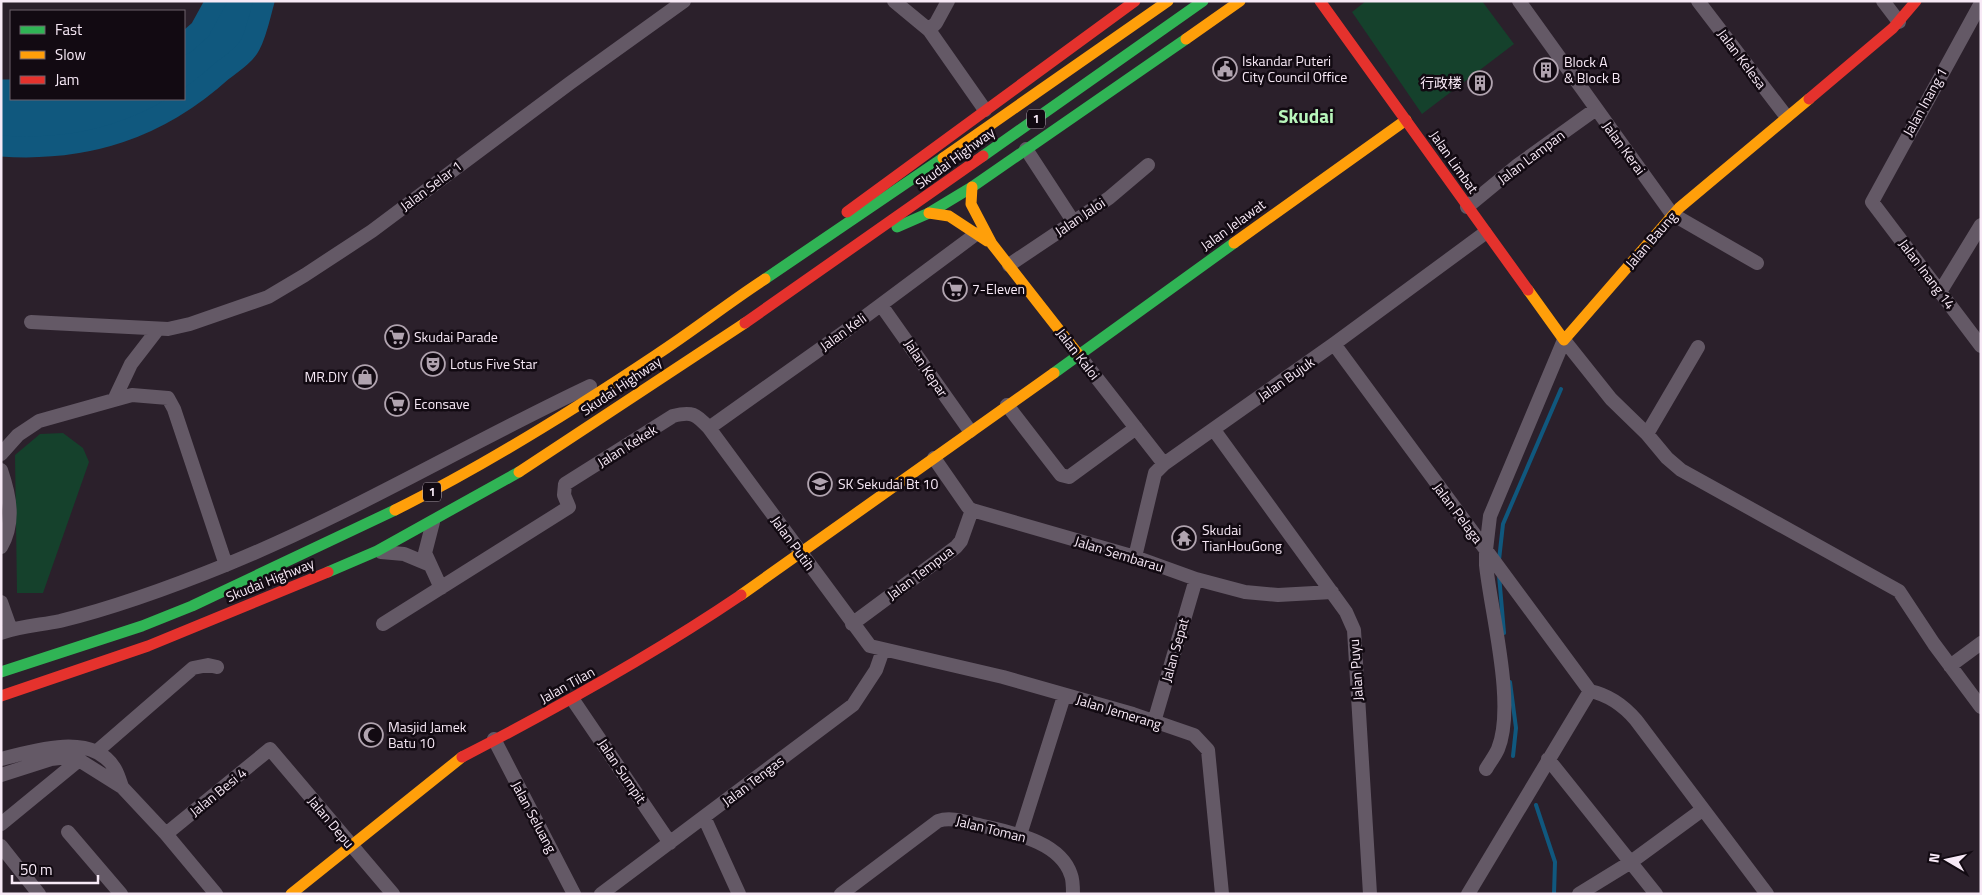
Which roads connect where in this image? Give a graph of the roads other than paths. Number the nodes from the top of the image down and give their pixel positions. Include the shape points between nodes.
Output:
1 (684, 1) edge
2 (894, 1) edge
3 (948, 1) edge
4 (1135, 1) edge
5 (1155, 1) edge
6 (1168, 1) edge
7 (1204, 1) edge
8 (1240, 1) edge
9 (1320, 1) edge
10 (1520, 1) edge
11 (1698, 1) edge
12 (1883, 1) edge
13 (1916, 1) edge
14 (1981, 3) edge
15 (1899, 22) junction
16 (929, 30) junction
17 (1094, 52) junction
18 (1596, 108) junction
19 (986, 110) junction
20 (1786, 116) junction
21 (1406, 120) junction
22 (1026, 149) junction
23 (1148, 165) dead end
24 (972, 187) junction
25 (1872, 202) joint
26 (1467, 207) junction
27 (929, 213) junction
28 (1672, 214) junction
29 (1073, 221) junction
30 (1981, 225) edge
31 (1485, 233) junction
32 (976, 234) junction
33 (871, 238) junction
34 (818, 244) junction
35 (992, 244) junction
36 (1757, 263) dead end
37 (1009, 265) junction
38 (1940, 292) junction
39 (880, 305) junction
40 (31, 322) dead end
41 (158, 329) junction
42 (1564, 340) junction
43 (1334, 344) junction
44 (1981, 346) edge
45 (1698, 347) dead end
46 (658, 354) junction
47 (1078, 354) junction
48 (114, 400) junction
49 (1007, 405) junction
50 (709, 428) junction
51 (1136, 428) junction
52 (1214, 430) junction
53 (970, 431) junction
54 (1647, 434) junction
55 (1, 454) edge
56 (934, 458) junction
57 (1164, 464) junction
58 (1, 470) edge
59 (972, 510) junction
60 (434, 521) junction
61 (1, 547) edge
62 (1486, 550) junction
63 (377, 552) junction
64 (801, 554) junction
65 (1135, 557) junction
66 (428, 564) junction
67 (226, 565) junction
68 (1196, 579) junction
69 (441, 588) junction
70 (1332, 592) junction
71 (1, 602) edge
72 (383, 624) dead end
73 (852, 624) junction
74 (6, 632) edge
75 (1981, 643) edge
76 (883, 650) junction
77 (1950, 666) junction
78 (218, 667) dead end
79 (1, 672) edge
80 (1590, 691) junction
81 (1, 696) edge
82 (1064, 696) junction
83 (573, 700) junction
84 (1981, 707) edge
85 (1154, 722) junction
86 (494, 740) junction
87 (270, 749) joint
88 (96, 752) junction
89 (1, 759) edge
90 (1548, 759) junction
91 (79, 760) junction
92 (1486, 769) dead end
93 (1, 775) edge
94 (122, 787) junction
95 (1702, 810) junction
96 (704, 817) junction
97 (1, 824) edge
98 (68, 832) dead end
99 (166, 834) junction
100 (1020, 835) junction
101 (670, 843) junction
102 (1, 846) edge
103 (351, 847) junction
104 (1631, 862) junction
105 (298, 892) edge
106 (39, 894) edge
107 (121, 894) edge
108 (216, 894) edge
109 (393, 894) edge
110 (574, 894) edge
111 (601, 894) edge
112 (739, 894) edge
113 (841, 894) edge
114 (1073, 894) edge
115 (1222, 894) edge
116 (1370, 894) edge
117 (1468, 894) edge
118 (1579, 894) edge
119 (1656, 894) edge
120 (1767, 894) edge

1 - 41 street, Jalan Selar 1 via 306,276 268,297 190,324
2 - 16 street
3 - 16 street
4 - 19 main road
5 - 17 main road
6 - 17 main road, Skudai Highway / 1
7 - 33 main road, Skudai Highway / 1
8 - 22 main road
9 - 21 main road, Jalan Limbat
10 - 18 street, Jalan Kerai
11 - 20 street, Jalan Kelesa
12 - 15 street
13 - 15 main road, Jalan Baung
14 - 25 street, Jalan Inang 1
15 - 20 main road, Jalan Baung
16 - 19 street
17 - 34 main road, Skudai Highway / 1
18 - 26 street, Jalan Lampan
18 - 28 street, Jalan Kerai
19 - 34 main road via 852,207
20 - 28 main road, Jalan Baung
21 - 26 main road, Jalan Limbat
21 - 47 main road, Jalan Jelawat
22 - 24 main road
22 - 29 street
23 - 29 street, Jalan Jaloi via 1109,198
24 - 27 main road
24 - 35 main road, Jalan Kaloi via 971,204
25 - 38 street, Jalan Inang 14
26 - 31 main road, Jalan Limbat
27 - 32 main road, Jalan Kaloi via 949,216
27 - 33 main road
28 - 36 street, Jalan Kerai
28 - 42 main road, Jalan Baung
29 - 37 street, Jalan Jaloi
30 - 38 street
31 - 42 main road, Jalan Limbat
31 - 43 street, Jalan Bujuk
32 - 35 main road, Jalan Kaloi
32 - 39 street, Jalan Keli
33 - 60 main road, Skudai Highway / 1 via 536,462
34 - 46 main road, Skudai Highway / 1
35 - 37 main road, Jalan Kaloi
37 - 47 main road, Jalan Kaloi
38 - 44 street, Jalan Inang 14
39 - 50 street, Jalan Keli
39 - 53 street, Jalan Kepar
40 - 41 street, Jalan Selar 1
41 - 48 street via 131,364
42 - 54 street via 1611,399
42 - 62 street, Jalan Baung via 1500,489 1490,516
43 - 52 street, Jalan Bujuk
43 - 62 street, Jalan Pelaga
45 - 54 street
46 - 67 street via 530,414 322,522
46 - 79 main road, Skudai Highway / 1 via 533,435 440,488 295,559 158,619
47 - 49 main road, Jalan Jelawat
47 - 51 street, Jalan Kaloi
48 - 55 street via 39,421 18,435
48 - 67 street via 139,395 168,398
49 - 51 street via 1060,475 1069,477
49 - 53 main road, Jalan Jelawat
50 - 64 street, Jalan Putih
50 - 69 street, Jalan Kekek via 696,415 673,416 565,484 564,495 570,507
51 - 57 street, Jalan Kaloi
52 - 57 street, Jalan Bujuk
52 - 70 street, Jalan Puyu
53 - 56 main road, Jalan Jelawat
54 - 77 street via 1681,470 1899,591
56 - 59 street
56 - 64 main road, Jalan Tilan
57 - 65 street, Jalan Bujuk via 1155,473
58 - 61 street via 10,506 8,536
59 - 65 street, Jalan Sembarau
59 - 73 street, Jalan Tempua via 956,547
60 - 63 main road, Skudai Highway / 1
60 - 66 street via 425,553
62 - 80 street
62 - 92 street, Jalan Pelaga via 1504,720 1498,748
63 - 66 street via 404,554
63 - 81 main road, Skudai Highway / 1 via 148,646
64 - 73 street, Jalan Putih
64 - 83 main road, Jalan Tilan via 688,631
65 - 68 street, Jalan Sembarau
66 - 69 street
67 - 74 street via 98,610
68 - 70 street, Jalan Sembarau via 1245,592 1278,595
68 - 85 street, Jalan Sepat
69 - 72 street
70 - 116 street, Jalan Puyu via 1354,630
71 - 74 street
73 - 76 street, Jalan Putih via 870,646
75 - 77 street
76 - 82 street, Jalan Jemerang via 1003,677
76 - 96 street, Jalan Tengas via 876,670 853,705
77 - 84 street
78 - 88 street via 193,668
80 - 90 street
80 - 95 street via 1600,693 1627,710
82 - 85 street, Jalan Jemerang
82 - 100 street
83 - 86 main road, Jalan Tilan
83 - 101 street, Jalan Sumpit
85 - 115 street, Jalan Jemerang via 1194,735 1208,750
86 - 103 main road, Jalan Tilan via 459,759
86 - 110 street, Jalan Seluang
87 - 99 street, Jalan Besi 4
87 - 103 street, Jalan Depu
88 - 89 street via 61,746
88 - 94 street via 114,768
90 - 104 street
90 - 117 street
91 - 93 street via 68,757 51,759
91 - 94 street
91 - 97 street
94 - 99 street
95 - 104 street
95 - 120 street
96 - 101 street, Jalan Tengas
96 - 112 street
98 - 107 street
99 - 108 street
100 - 113 street, Jalan Toman via 944,819
100 - 114 street, Jalan Toman via 1039,842 1064,863 1071,875
101 - 111 street, Jalan Tengas
102 - 106 street
103 - 105 main road, Jalan Tilan
103 - 109 street, Jalan Depu
104 - 118 street
104 - 119 street

